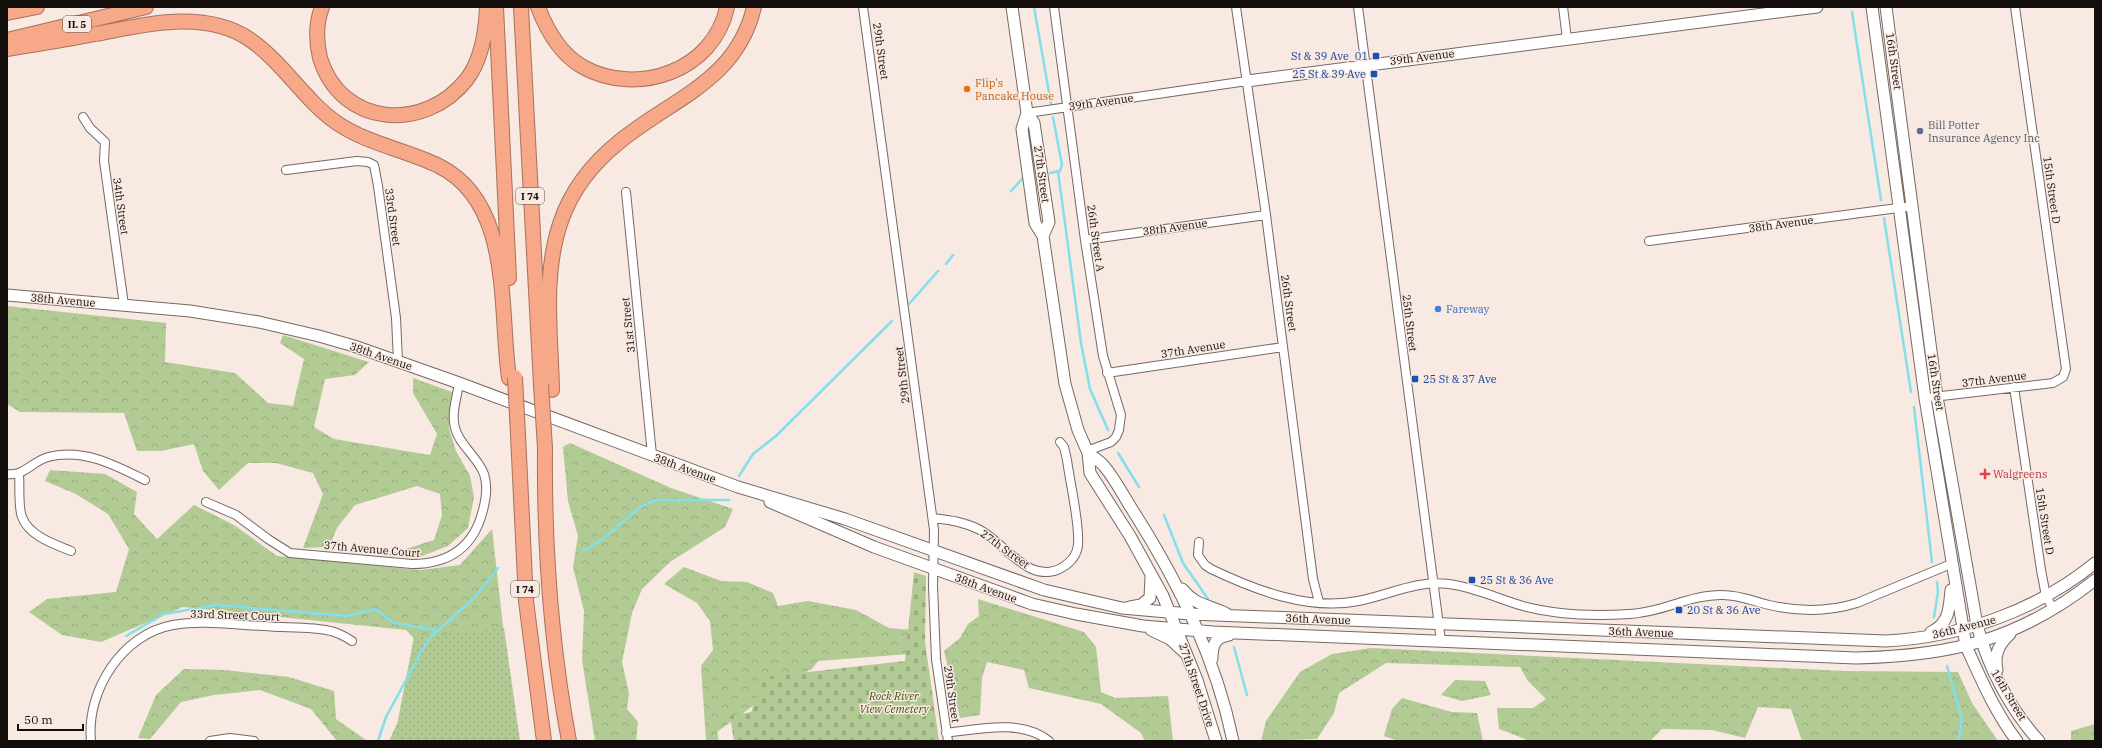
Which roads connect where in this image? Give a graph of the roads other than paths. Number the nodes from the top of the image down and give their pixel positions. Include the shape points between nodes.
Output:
1 (146, 7) edge
2 (322, 7) edge
3 (487, 7) edge
4 (496, 7) edge
5 (521, 7) edge
6 (538, 7) edge
7 (727, 7) edge
8 (754, 7) edge
9 (863, 7) edge
10 (1012, 7) edge
11 (1054, 7) edge
12 (1236, 7) edge
13 (1358, 7) edge
14 (1563, 7) edge
15 (1818, 7) edge
16 (1872, 7) edge
17 (1886, 7) edge
18 (2014, 7) edge
19 (32, 8) edge
20 (7, 13) edge
21 (1567, 39) junction
22 (7, 40) edge
23 (7, 48) edge
24 (1366, 65) junction
25 (1246, 81) junction
26 (1068, 107) junction
27 (1027, 113) junction
28 (82, 117) dead end
29 (286, 170) dead end
30 (626, 192) dead end
31 (1913, 206) junction
32 (1900, 208) junction
33 (1266, 215) junction
34 (1085, 240) junction
35 (1649, 242) dead end
36 (7, 295) edge
37 (124, 305) junction
38 (1283, 347) junction
39 (398, 361) junction
40 (1107, 373) junction
41 (512, 377) junction
42 (2063, 377) joint
43 (459, 383) junction
44 (547, 387) junction
45 (2014, 387) junction
46 (1937, 397) junction
47 (1925, 398) junction
48 (1060, 442) dead end
49 (1087, 452) junction
50 (652, 455) junction
51 (9, 474) edge
52 (19, 474) junction
53 (145, 480) dead end
54 (738, 487) junction
55 (206, 502) dead end
56 (933, 518) junction
57 (1199, 542) dead end
58 (72, 551) dead end
59 (935, 552) junction
60 (2095, 563) edge
61 (1952, 568) junction
62 (934, 569) junction
63 (1150, 572) junction
64 (1172, 577) junction
65 (2095, 580) edge
66 (1434, 584) junction
67 (2046, 596) junction
68 (1319, 602) junction
69 (1122, 608) junction
70 (2053, 609) junction
71 (1170, 613) junction
72 (1190, 614) junction
73 (1232, 616) junction
74 (1439, 624) junction
75 (1978, 625) junction
76 (1143, 626) junction
77 (1962, 628) junction
78 (1177, 629) junction
79 (2014, 630) junction
80 (1198, 631) junction
81 (1237, 633) junction
82 (1920, 638) junction
83 (352, 641) dead end
84 (1441, 642) junction
85 (1982, 642) junction
86 (1966, 646) junction
87 (1188, 656) junction
88 (1212, 666) junction
89 (2009, 700) junction
90 (947, 737) edge
91 (92, 741) edge
92 (210, 741) edge
93 (254, 741) edge
94 (544, 741) edge
95 (569, 741) edge
96 (1049, 741) edge
97 (1216, 741) edge
98 (1233, 741) edge
99 (2017, 741) edge
100 (2039, 741) edge

1 - 22 highway, IL 5
2 - 3 highway via 317,31 318,49 330,80 348,100 358,106 386,116 401,116 433,108 453,94 467,79 481,48
4 - 41 highway, I 74
5 - 44 highway, I 74
6 - 7 highway via 549,32 571,58 597,74 628,80 659,77 686,65 705,49 721,26
8 - 44 highway via 748,29 727,62 707,81 620,141 595,164 573,195 560,222 552,258
9 - 56 street, 29th Street
10 - 27 main road, 27th Street
11 - 26 street, 26th Street A
12 - 25 street, 26th Street
13 - 24 street, 25th Street
14 - 21 street
15 - 21 main road, 39th Avenue
16 - 32 main road, 16th Street
17 - 31 main road, 16th Street
18 - 42 street, 15th Street D via 2066,369
19 - 20 highway
21 - 24 main road, 39th Avenue
23 - 41 highway via 167,22 210,25 235,32 248,39 268,54 337,123 359,135 438,166 460,180 469,190 487,222 499,261 505,351
24 - 25 main road, 39th Avenue
24 - 66 street, 25th Street
25 - 26 street, 39th Avenue
25 - 33 street, 26th Street
26 - 27 street, 39th Avenue
26 - 34 street, 26th Street A
27 - 49 main road, 27th Street via 1034,123 1049,222 1043,236 1065,384
28 - 37 street, 34th Street via 105,142 104,161
29 - 39 street, 33rd Street via 357,161 374,165 396,318
30 - 50 street, 31st Street
31 - 32 street, 38th Avenue
31 - 46 main road, 16th Street
32 - 35 street, 38th Avenue
32 - 47 main road, 16th Street
33 - 34 street, 38th Avenue
33 - 38 street, 26th Street
34 - 40 street, 26th Street A
36 - 37 main road, 38th Avenue
37 - 39 main road, 38th Avenue via 190,311 259,322 319,336
38 - 40 street, 37th Avenue
38 - 68 street, 26th Street via 1313,578
39 - 43 main road, 38th Avenue
40 - 49 street, 26th Street A via 1121,415 1119,430 1111,442
41 - 94 highway, I 74, bridge via 518,435 526,601
42 - 45 street, 37th Avenue via 2053,383
43 - 50 main road, 38th Avenue
43 - 55 street, 37th Avenue Court via 453,420 456,430 480,467 486,483 486,500 475,532 462,548 452,554 430,564 412,564 290,552 236,515
44 - 95 highway, I 74, bridge via 548,448 545,492 552,619
45 - 46 street, 37th Avenue
45 - 67 street, 15th Street D
46 - 47 street, 37th Avenue
46 - 75 main road, 16th Street
47 - 61 main road, 16th Street
48 - 56 street, 27th Street via 1067,460 1078,544 1073,559 1062,568 1046,572 1030,568 981,531 963,522
49 - 63 main road, 27th Street via 1090,473
49 - 64 main road via 1104,465
50 - 54 main road, 38th Avenue
51 - 52 street
52 - 53 street via 48,457 78,454 114,464
52 - 58 street via 22,516 29,528 44,539
54 - 59 main road, 38th Avenue via 845,519
54 - 62 main road, 38th Avenue via 833,531
56 - 59 street, 29th Street
57 - 68 street, 36th Avenue via 1198,555 1211,569 1262,590 1298,600
59 - 62 street, 29th Street
59 - 69 main road, 38th Avenue via 1044,590
60 - 67 main road, 36th Avenue
61 - 66 street, 36th Avenue via 1858,603 1815,611 1717,595 1647,612 1565,612 1529,608 1450,584
61 - 77 main road, 16th Street
61 - 82 main road via 1947,619 1940,628
62 - 76 main road, 38th Avenue via 1032,604
62 - 90 street, 29th Street via 936,659
63 - 69 main road via 1150,598 1141,605
63 - 71 main road, 27th Street
64 - 72 main road
64 - 73 main road via 1191,599
65 - 70 main road, 36th Avenue
66 - 68 street, 36th Avenue via 1407,586 1357,602
66 - 74 street, 25th Street
67 - 70 street, 15th Street D
67 - 75 main road, 36th Avenue
69 - 71 main road, 38th Avenue
70 - 79 main road, 36th Avenue
71 - 72 main road, 36th Avenue
71 - 78 main road, 27th Street
72 - 73 main road, 36th Avenue
72 - 80 main road
73 - 74 main road, 36th Avenue
74 - 82 main road, 36th Avenue via 1838,640 1886,641
74 - 84 street, 25th Street
75 - 77 main road, 36th Avenue
75 - 85 main road, 16th Street
76 - 78 main road, 38th Avenue
76 - 87 main road via 1170,639
77 - 82 main road, 36th Avenue
77 - 86 main road, 16th Street
78 - 80 main road, 36th Avenue
78 - 87 main road, 27th Street Drive
79 - 85 main road, 36th Avenue
79 - 89 main road via 2001,643 1995,659 1998,675
80 - 81 main road, 36th Avenue
80 - 88 main road, 27th Street Drive
81 - 84 main road, 36th Avenue
81 - 88 main road via 1222,636 1215,642 1212,649
83 - 91 street, 33rd Street Court via 330,631 217,623 188,623 148,634 127,650 104,678 92,712
84 - 86 main road, 36th Avenue via 1856,658 1904,656
85 - 86 main road, 36th Avenue
85 - 89 main road, 16th Street via 1993,671
86 - 99 main road, 16th Street via 2000,716
87 - 97 main road, 27th Street Drive
88 - 98 main road, 27th Street Drive
89 - 100 main road, 16th Street
90 - 96 street via 983,729 1023,729 1032,730
92 - 93 street via 230,738

